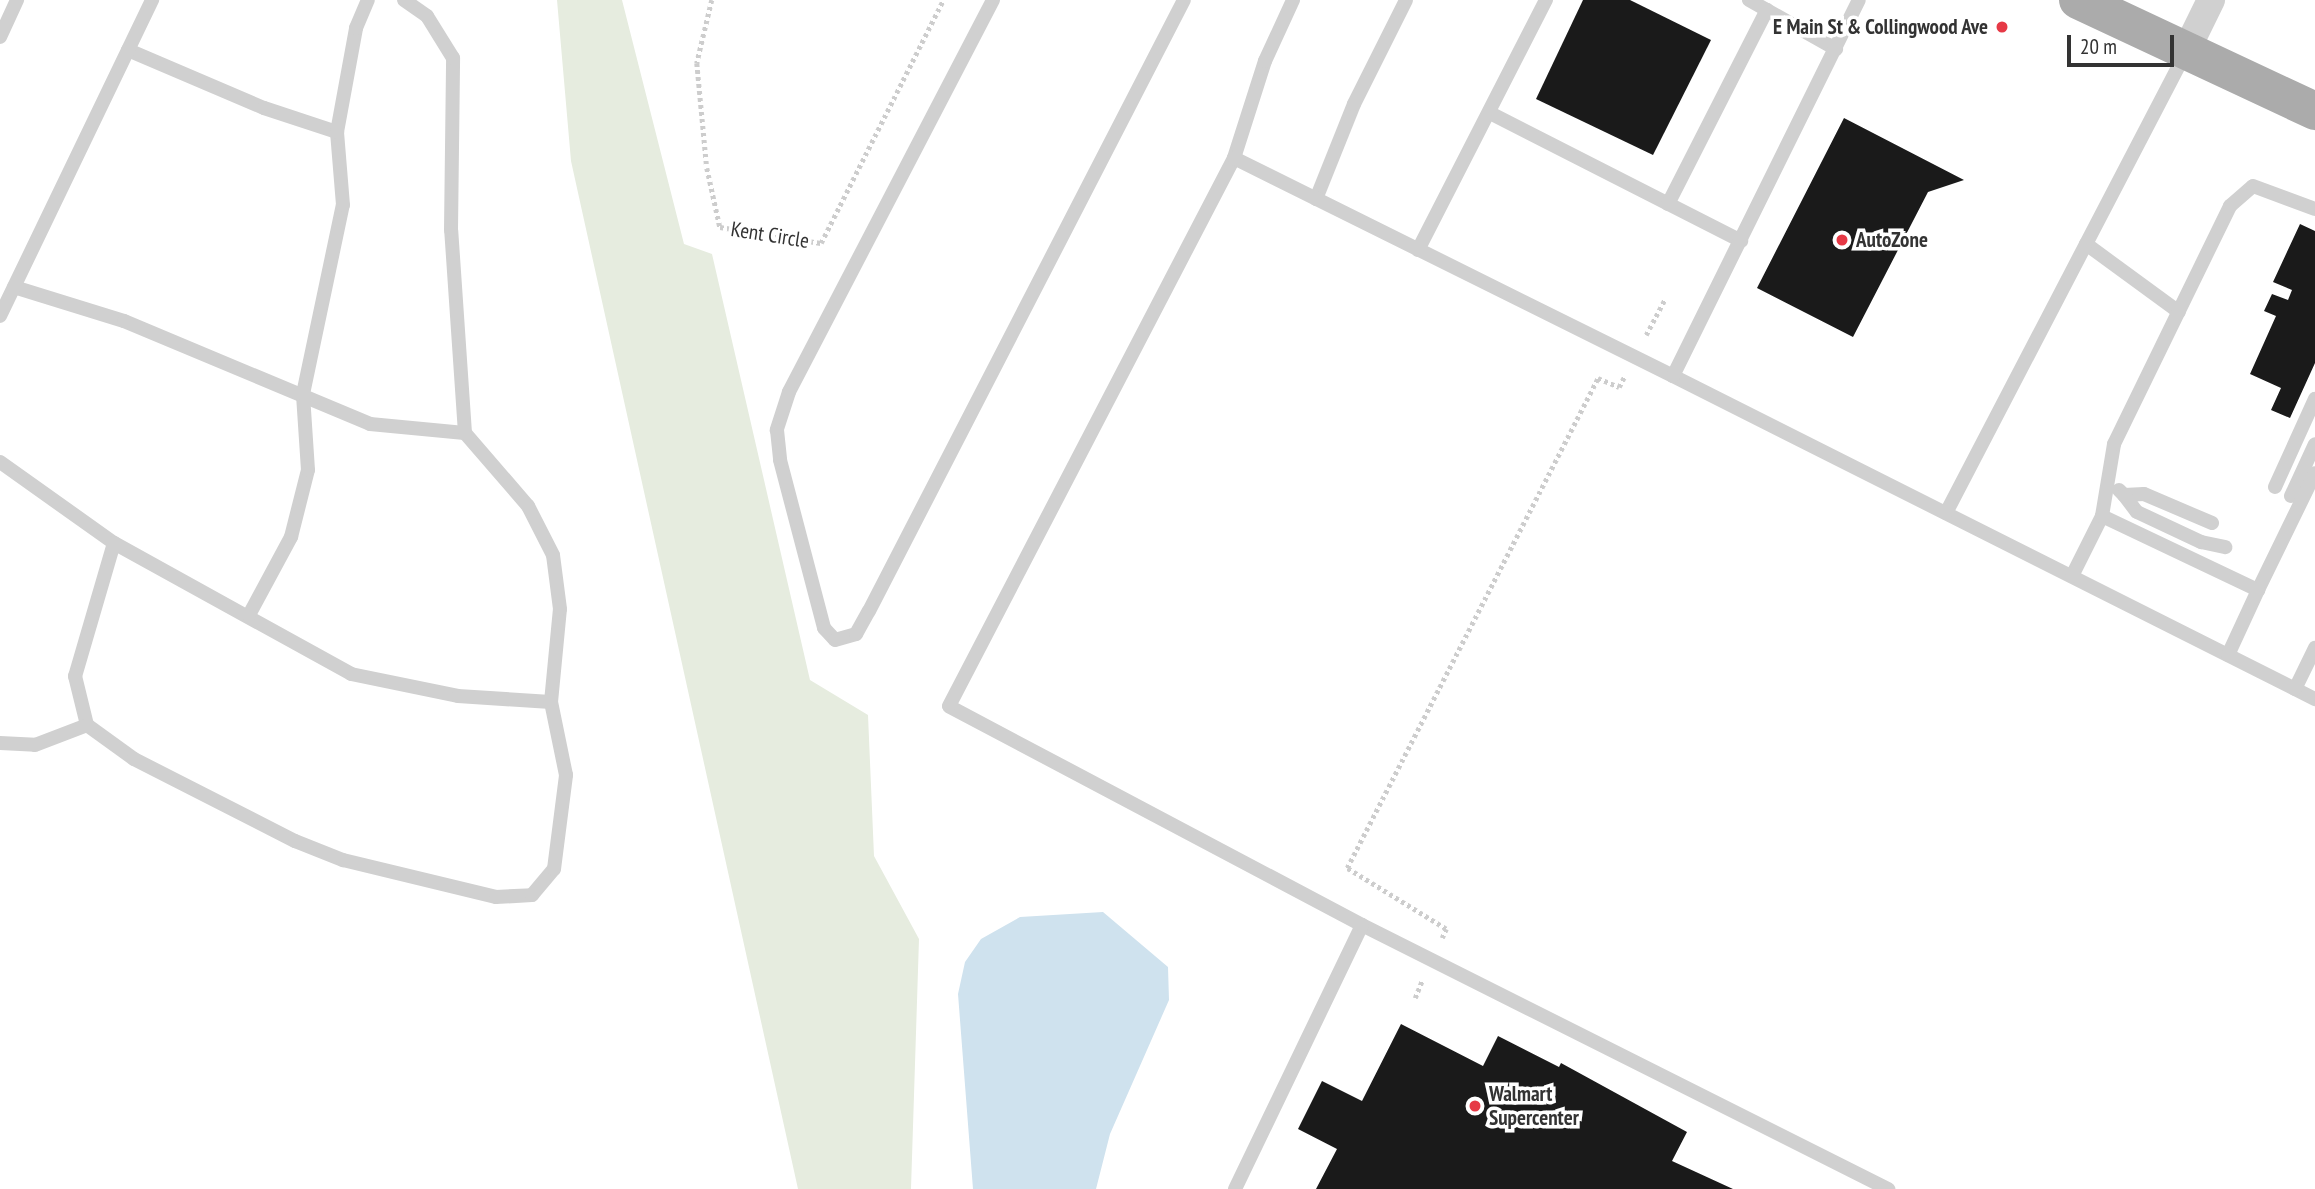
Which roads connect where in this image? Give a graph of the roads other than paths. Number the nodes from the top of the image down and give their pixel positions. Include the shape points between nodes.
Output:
1 (17, 0) edge
2 (152, 0) edge
3 (368, 0) edge
4 (404, 0) edge
5 (993, 0) edge
6 (1184, 0) edge
7 (1293, 0) edge
8 (1406, 0) edge
9 (1546, 0) edge
10 (1749, 0) edge
11 (1859, 0) edge
12 (2078, 0) edge
13 (2211, 0) edge
14 (1768, 10) junction
15 (0, 37) edge
16 (1836, 49) junction
17 (128, 50) junction
18 (2186, 51) junction
19 (2315, 111) edge
20 (1490, 113) junction
21 (337, 132) junction
22 (1234, 158) junction
23 (1316, 199) junction
24 (1668, 204) junction
25 (2315, 208) edge
26 (1741, 240) junction
27 (2086, 244) junction
28 (1418, 250) junction
29 (14, 288) junction
30 (2179, 312) junction
31 (0, 316) edge
32 (1673, 376) junction
33 (303, 394) junction
34 (2315, 399) edge
35 (466, 433) junction
36 (2315, 444) edge
37 (0, 462) edge
38 (2315, 473) edge
39 (2108, 479) junction
40 (2275, 486) dead end
41 (2124, 495) junction
42 (2291, 496) dead end
43 (1946, 513) junction
44 (2102, 516) junction
45 (2212, 523) dead end
46 (114, 542) junction
47 (2225, 547) dead end
48 (2071, 576) junction
49 (2258, 590) junction
50 (249, 615) junction
51 (2315, 648) edge
52 (2228, 655) junction
53 (2295, 689) junction
54 (2315, 699) edge
55 (551, 702) junction
56 (87, 725) junction
57 (0, 743) edge
58 (1362, 925) junction
59 (1235, 1189) edge
60 (1888, 1189) edge

1 - 15 lane
2 - 17 lane
3 - 21 lane via 356,28
4 - 35 lane via 427,16 453,58 451,230
5 - 6 lane via 789,392 777,430 780,460 824,628 835,640 856,634 870,611
7 - 22 lane via 1265,61
8 - 23 lane via 1354,104
9 - 20 lane
10 - 14 lane
11 - 16 lane
12 - 18 main road
13 - 18 street
14 - 16 lane
14 - 24 lane
16 - 26 lane
17 - 21 lane via 264,108
17 - 29 lane
18 - 19 main road
18 - 27 lane
20 - 24 lane
20 - 28 lane
21 - 33 lane via 343,205
22 - 23 lane
22 - 58 lane via 950,706
23 - 28 lane
24 - 26 lane
25 - 30 lane via 2253,186 2230,206
26 - 32 lane
27 - 30 lane
27 - 43 lane
28 - 32 lane
29 - 31 lane
29 - 33 lane via 124,321
30 - 39 lane via 2114,444
32 - 43 lane
33 - 35 lane via 370,424
33 - 50 lane via 308,470 290,537
34 - 40 lane
35 - 55 lane via 528,506 553,555 560,609
36 - 42 lane
37 - 46 lane
38 - 49 lane
39 - 41 lane
39 - 44 lane
41 - 45 lane via 2144,494
41 - 47 lane via 2137,512 2201,542
43 - 48 lane
44 - 48 lane
44 - 49 lane
46 - 50 lane
46 - 56 lane via 75,676
48 - 52 lane
49 - 52 lane
50 - 55 lane via 351,674 458,696
51 - 53 lane
52 - 53 lane
53 - 54 lane
55 - 56 lane via 566,775 554,869 532,895 496,897 343,860 295,841 134,759
56 - 57 lane via 35,745
58 - 59 lane
58 - 60 lane

